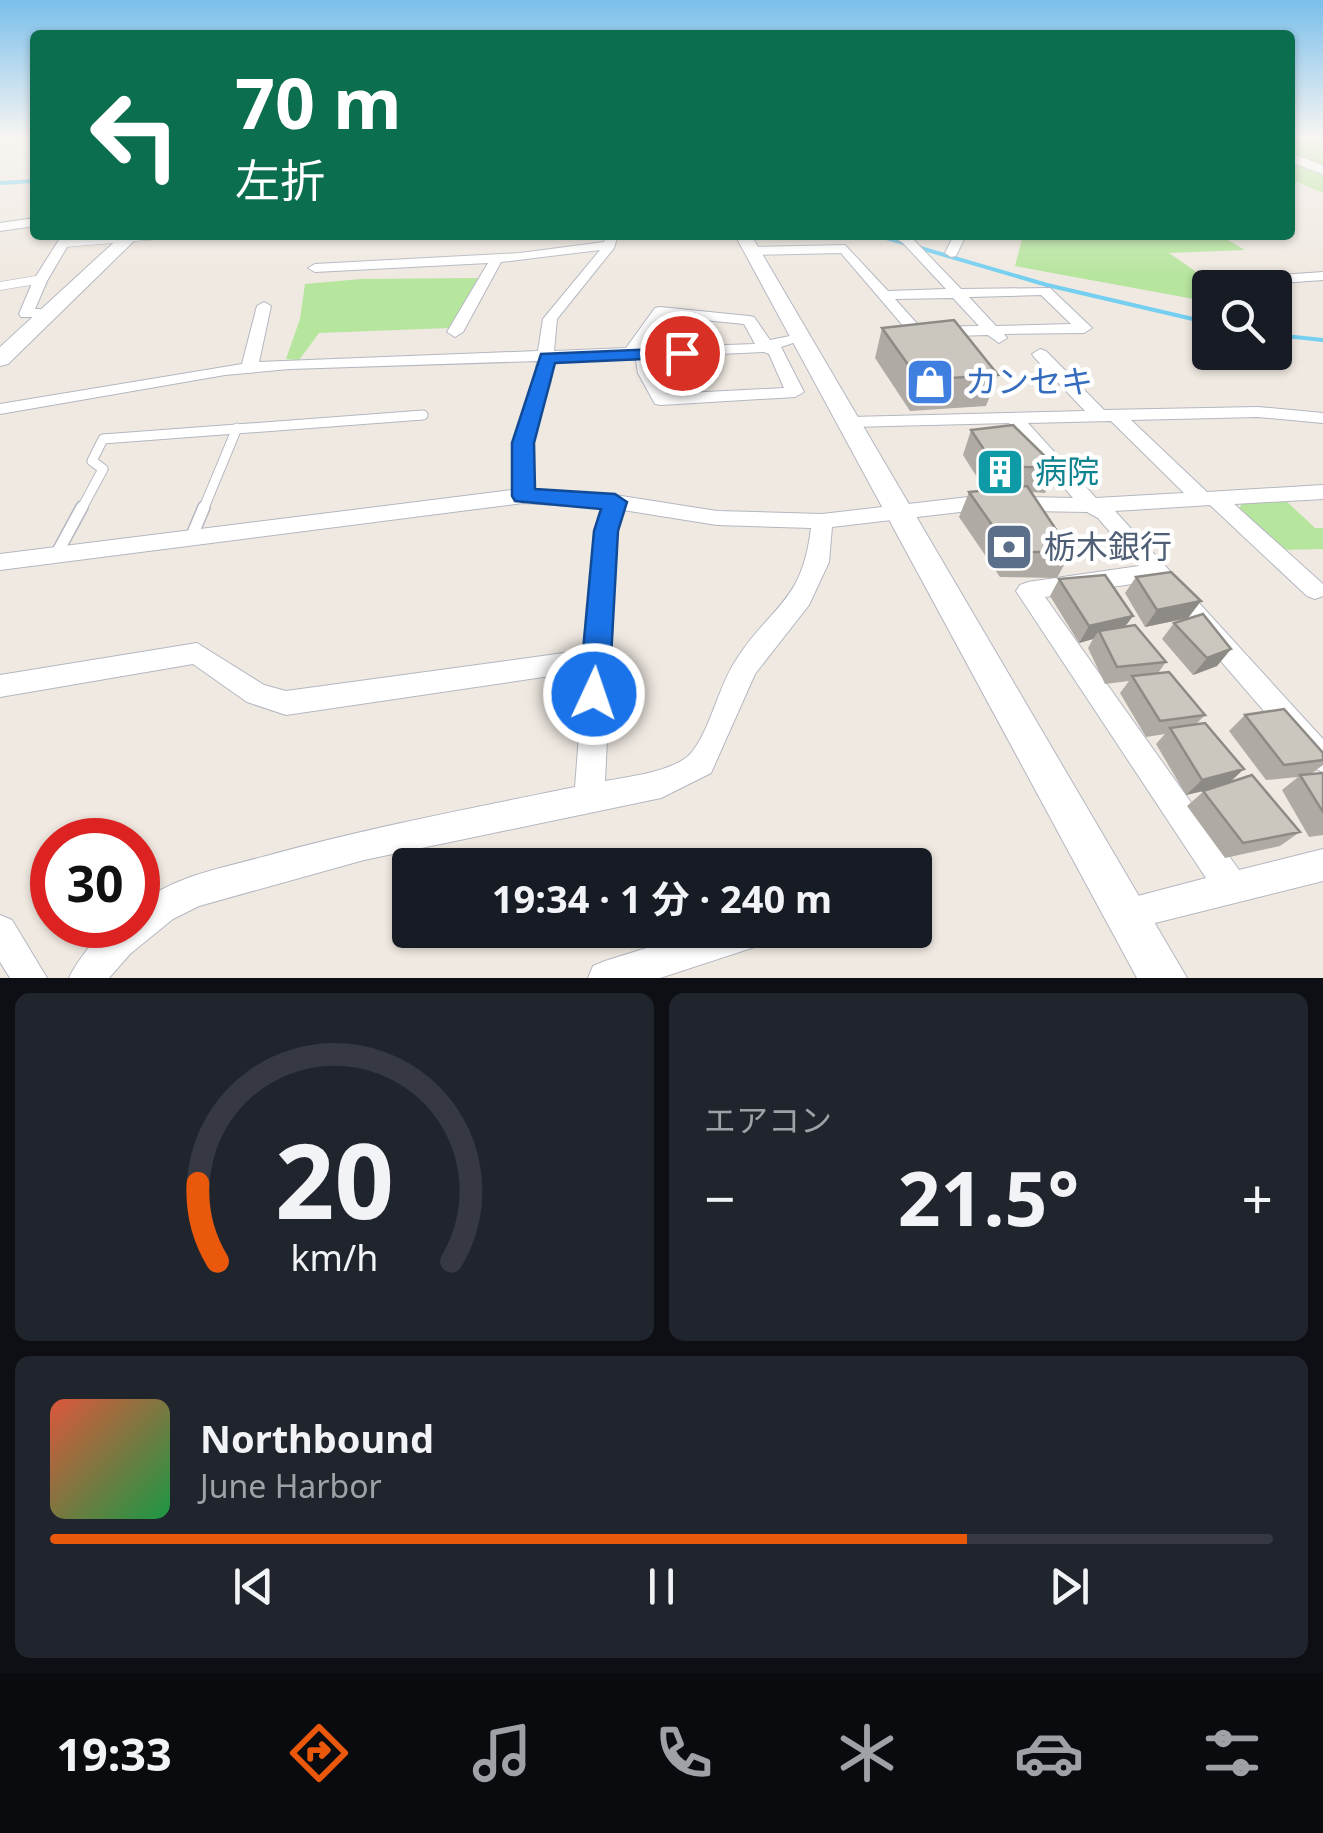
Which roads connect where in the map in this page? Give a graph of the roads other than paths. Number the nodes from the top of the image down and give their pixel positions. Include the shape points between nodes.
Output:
1 (30, 223) edge
2 (0, 227) edge
3 (65, 240) edge
4 (127, 240) edge
5 (610, 240) edge
6 (906, 240) edge
7 (958, 240) edge
8 (748, 243) edge
9 (951, 253) dead end
10 (497, 258) junction
11 (315, 268) dead end
12 (1323, 276) edge
13 (42, 278) junction
14 (1292, 279) edge
15 (0, 286) edge
16 (959, 293) junction
17 (887, 295) junction
18 (264, 306) dead end
19 (50, 312) junction
20 (455, 332) dead end
21 (998, 337) junction
22 (785, 342) junction
23 (1040, 354) dead end
24 (640, 355) junction
25 (1, 357) edge
26 (547, 358) junction
27 (249, 368) junction
28 (0, 409) edge
29 (423, 415) dead end
30 (1107, 415) junction
31 (1014, 418) junction
32 (1323, 418) edge
33 (851, 422) junction
34 (237, 428) junction
35 (1323, 492) edge
36 (523, 496) junction
37 (1209, 498) junction
38 (615, 502) junction
39 (1091, 506) junction
40 (901, 510) junction
41 (822, 522) junction
42 (191, 538) junction
43 (56, 555) junction
44 (1, 564) edge
45 (1158, 572) junction
46 (1315, 590) dead end
47 (596, 659) junction
48 (0, 686) edge
49 (1323, 759) edge
50 (589, 799) junction
51 (1323, 866) edge
52 (1232, 888) junction
53 (1126, 914) junction
54 (2, 939) edge
55 (701, 948) edge
56 (30, 978) edge
57 (86, 978) edge
58 (605, 978) edge
59 (1163, 978) edge

1 - 2 street
3 - 13 street
4 - 19 street
5 - 10 street
5 - 26 street via 550,318
6 - 16 street
7 - 9 street
8 - 17 street via 845,249
8 - 22 street
10 - 11 street
10 - 20 street
12 - 14 street
13 - 15 lane
13 - 19 street via 26,314
16 - 17 street
16 - 21 street
16 - 21 street via 1045,291 1084,328
17 - 21 street via 916,332
18 - 27 street
19 - 25 street
22 - 24 street
22 - 24 street via 760,342 750,320 660,311 633,346
22 - 24 street via 795,392 661,400
22 - 33 street
23 - 30 street
24 - 26 street
26 - 27 street
26 - 36 street via 523,443
27 - 28 street
29 - 34 lane
30 - 31 street
30 - 32 street via 1258,412
30 - 37 street
31 - 33 street
31 - 39 street
33 - 40 street
34 - 42 lane
34 - 43 lane via 104,439 92,461 104,469
35 - 37 street
36 - 38 street
36 - 42 street
37 - 39 street
37 - 46 street
38 - 41 street via 717,518
38 - 47 street via 606,531
39 - 40 street via 977,503
39 - 45 street
40 - 41 street
40 - 53 street
41 - 50 street via 818,562 797,605 745,667 701,764 661,784
42 - 43 street
43 - 44 street
45 - 49 street
45 - 52 street via 1028,590
47 - 48 street via 286,702 256,694 197,653
47 - 50 street
50 - 57 street via 364,846 194,892 161,906
51 - 52 street
52 - 53 street
53 - 59 street
54 - 56 street
55 - 58 street

